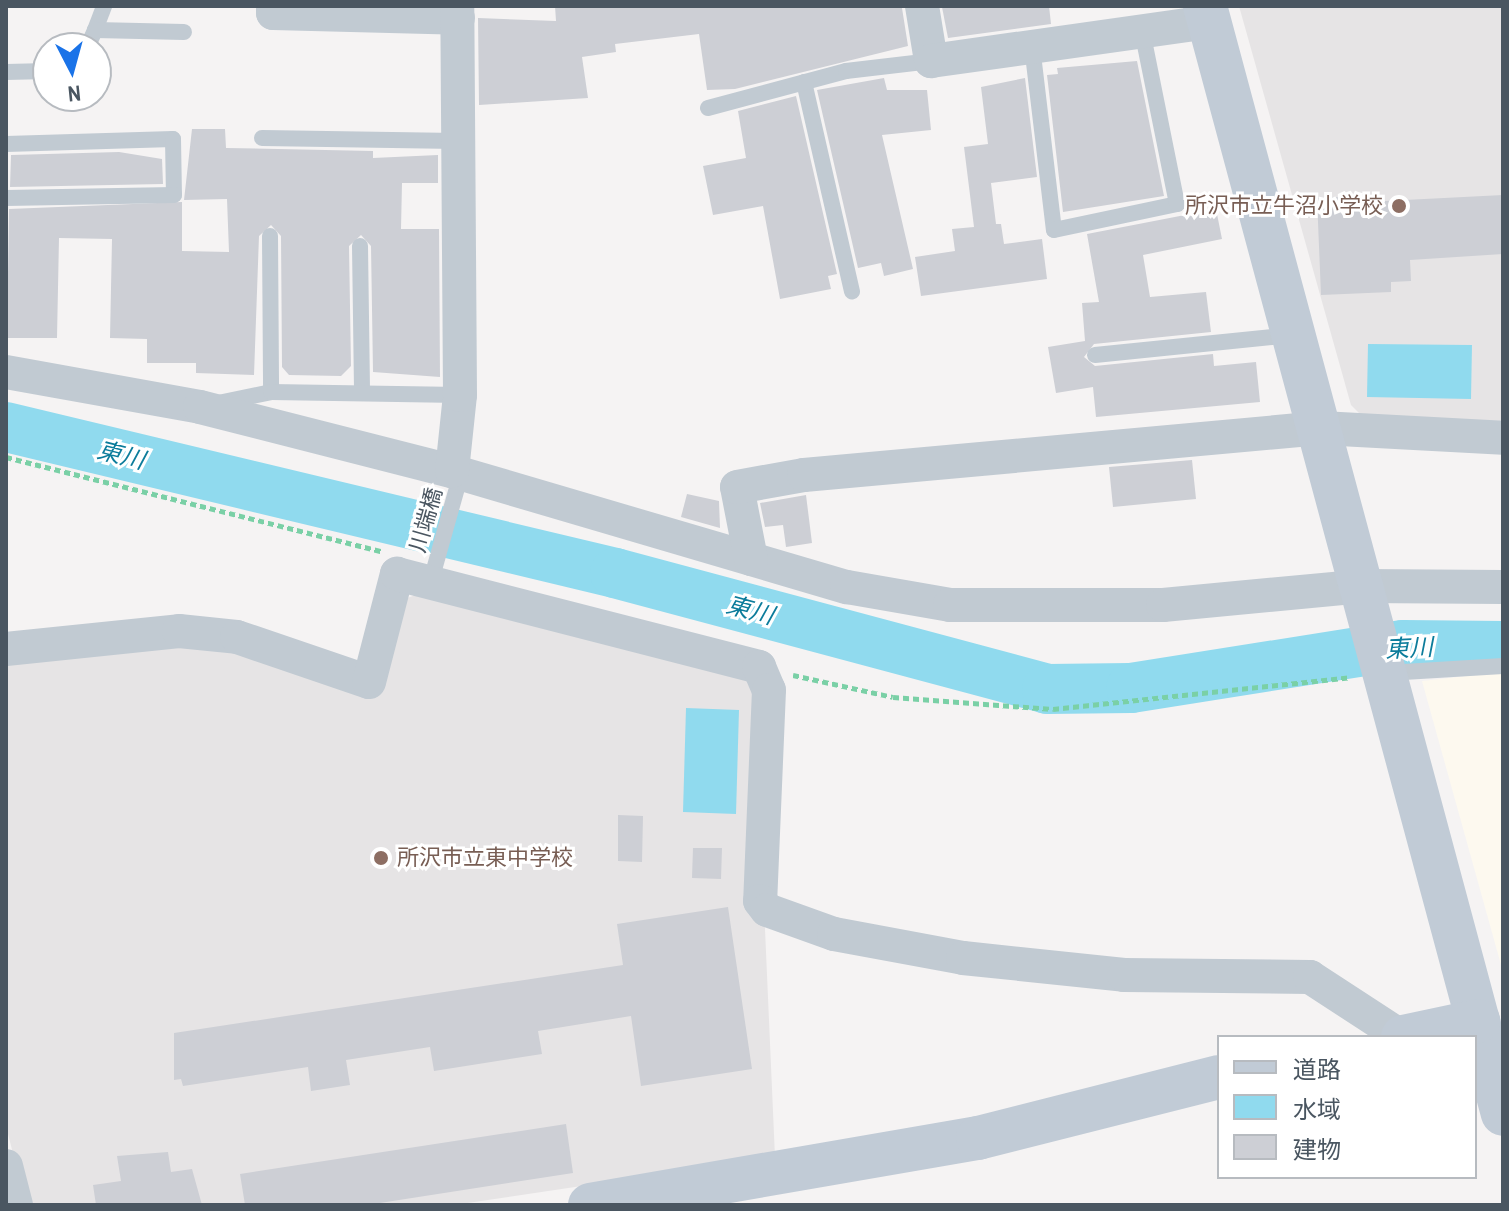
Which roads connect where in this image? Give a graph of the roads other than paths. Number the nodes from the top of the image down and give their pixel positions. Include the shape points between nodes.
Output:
1 (104, 6) edge
2 (273, 6) edge
3 (922, 6) edge
4 (458, 12) edge
5 (1207, 14) edge
6 (95, 30) joint
7 (184, 32) dead end
8 (1143, 35) junction
9 (1032, 46) junction
10 (931, 61) junction
11 (32, 71) edge
12 (6, 72) edge
13 (804, 82) junction
14 (708, 108) dead end
15 (262, 138) dead end
16 (457, 141) junction
17 (6, 144) edge
18 (6, 198) edge
19 (270, 236) dead end
20 (360, 246) dead end
21 (852, 292) dead end
22 (1296, 335) junction
23 (1095, 355) dead end
24 (6, 372) edge
25 (271, 392) junction
26 (362, 393) junction
27 (460, 395) junction
28 (200, 407) junction
29 (1321, 428) junction
30 (1503, 438) edge
31 (457, 476) junction
32 (751, 559) junction
33 (432, 576) junction
34 (1503, 587) edge
35 (1365, 594) junction
36 (6, 649) edge
37 (1503, 666) edge
38 (1386, 668) junction
39 (1490, 1019) edge
40 (1400, 1035) edge
41 (1413, 1035) edge
42 (1217, 1078) edge
43 (1503, 1114) edge
44 (6, 1166) edge
45 (16, 1205) edge
46 (590, 1205) edge

1 - 6 lane
2 - 4 street via 273,13
3 - 10 street
4 - 16 street
5 - 8 street
5 - 22 street
6 - 7 lane
8 - 9 street
8 - 9 lane via 1177,204 1054,230
9 - 10 street
10 - 13 lane
11 - 12 lane
13 - 14 lane
13 - 21 lane
15 - 16 lane
16 - 27 street
17 - 18 lane via 173,139 174,195
19 - 25 lane
20 - 26 lane
22 - 23 lane
22 - 29 street
24 - 28 street
25 - 26 lane
25 - 28 lane
26 - 27 lane
27 - 31 street
28 - 31 street
29 - 30 street
29 - 32 street via 804,475 737,487
29 - 35 street
31 - 32 street
31 - 33 lane, 川端橋
32 - 35 street via 847,587 950,605 1163,605
33 - 36 street via 397,574 369,682 237,637 179,631
33 - 40 street via 759,667 769,690 760,901 767,910 834,934 963,958 1124,975 1310,977
34 - 35 street
35 - 38 street
37 - 38 lane
38 - 39 street
39 - 41 street
39 - 43 street
42 - 46 street via 963,1142
44 - 45 street

